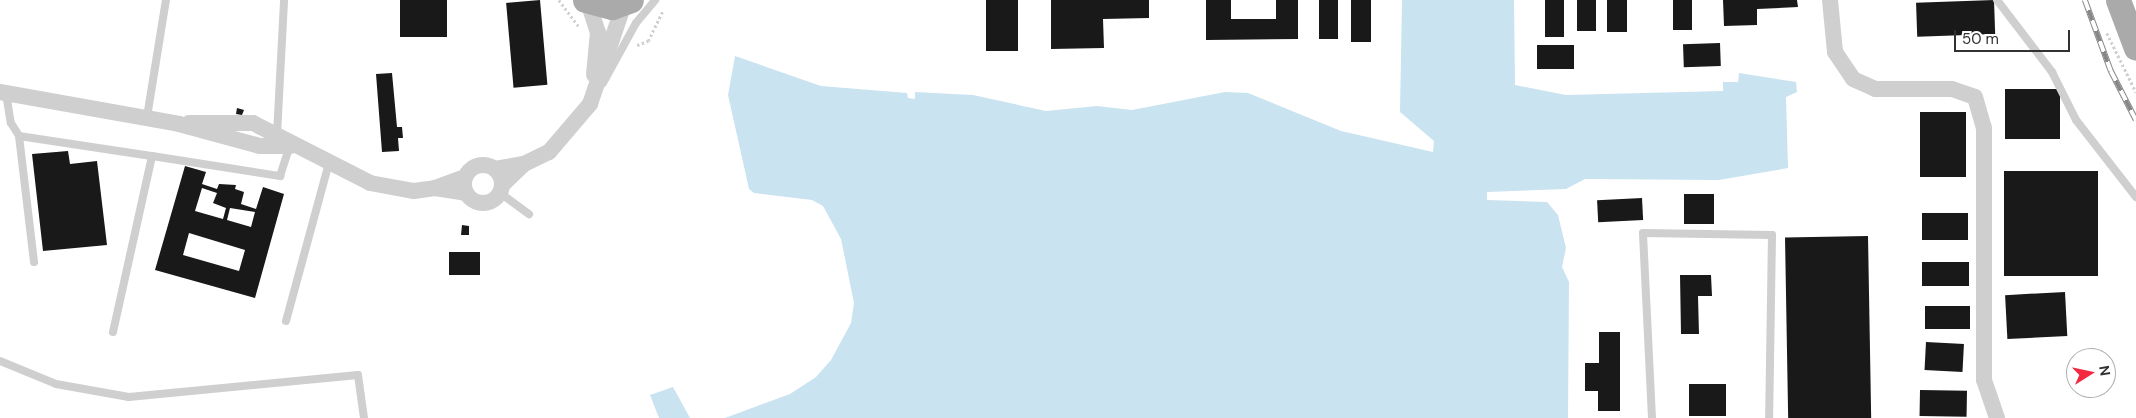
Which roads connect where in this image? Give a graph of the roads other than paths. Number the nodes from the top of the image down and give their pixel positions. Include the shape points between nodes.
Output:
1 (166, 0) edge
2 (284, 0) edge
3 (655, 0) edge
4 (1830, 0) edge
5 (1997, 0) edge
6 (2118, 0) edge
7 (587, 1) edge
8 (627, 2) edge
9 (2136, 48) edge
10 (3, 93) edge
11 (590, 104) junction
12 (147, 117) junction
13 (19, 136) junction
14 (283, 141) junction
15 (152, 156) junction
16 (328, 163) junction
17 (524, 164) junction
18 (495, 169) junction
19 (465, 176) junction
20 (435, 188) junction
21 (501, 189) junction
22 (466, 193) junction
23 (2136, 196) edge
24 (529, 214) dead end
25 (34, 262) dead end
26 (286, 320) dead end
27 (113, 332) dead end
28 (0, 361) edge
29 (364, 418) edge
30 (1652, 418) edge
31 (1769, 418) edge
32 (1997, 418) edge

1 - 12 lane
2 - 14 lane
3 - 11 lane via 636,23
4 - 32 street via 1835,52 1853,79 1875,89 1952,89 1976,97 1984,128 1984,380
5 - 23 lane via 2052,72 2076,120
6 - 9 main road
7 - 8 main road via 600,7
7 - 11 street via 598,32
8 - 11 street
10 - 12 street
10 - 13 lane via 11,123
11 - 17 street via 549,152
12 - 14 street via 260,146
13 - 15 lane
13 - 25 lane
14 - 15 lane via 280,176
14 - 16 street
15 - 27 lane
16 - 20 street via 370,183 414,191
16 - 26 lane
17 - 18 street
17 - 21 street
18 - 19 street via 478,165
18 - 21 street
19 - 20 street
19 - 22 street
20 - 22 street
21 - 22 street via 486,203
21 - 24 lane
28 - 29 lane via 56,384 129,397 358,375
30 - 31 lane via 1643,233 1772,234

